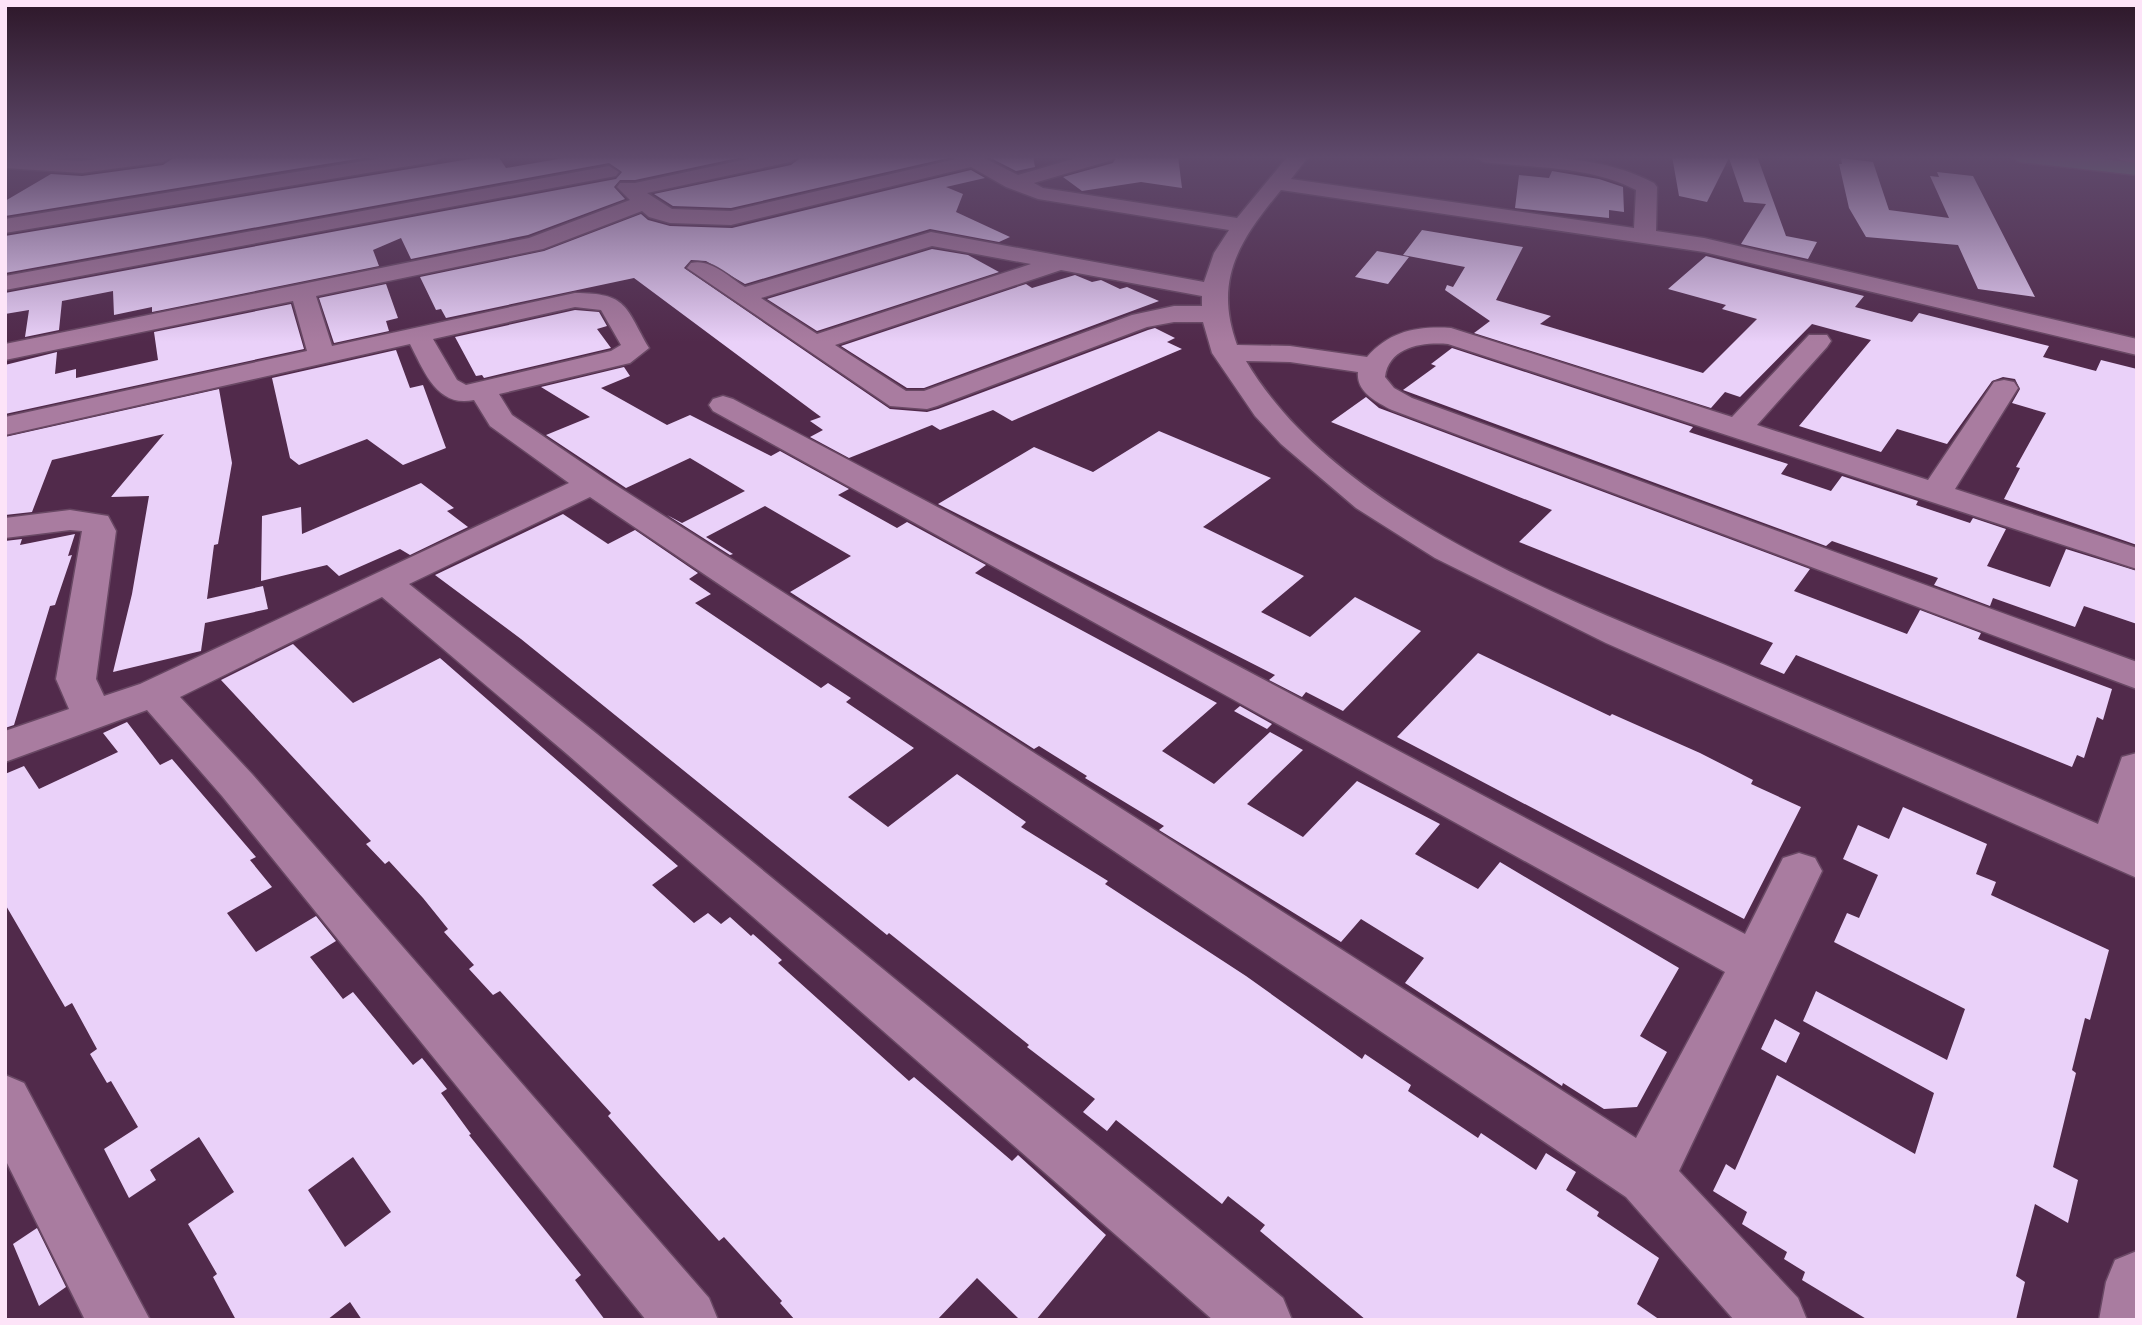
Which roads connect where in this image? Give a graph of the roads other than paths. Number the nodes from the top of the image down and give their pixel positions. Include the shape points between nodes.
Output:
1 (55, 218) edge
2 (360, 218) edge
3 (591, 218) edge
4 (1191, 218) edge
5 (1248, 218) edge
6 (1524, 218) edge
7 (1646, 218) edge
8 (1242, 225) junction
9 (5, 226) edge
10 (1645, 235) junction
11 (1059, 263) junction
12 (699, 268) dead end
13 (5, 283) edge
14 (303, 293) junction
15 (741, 296) junction
16 (1215, 302) junction
17 (418, 336) junction
18 (1818, 341) dead end
19 (815, 343) junction
20 (2137, 347) edge
21 (5, 352) edge
22 (1225, 353) junction
23 (323, 357) junction
24 (1372, 366) junction
25 (2004, 388) dead end
26 (483, 390) junction
27 (723, 405) dead end
28 (5, 426) edge
29 (1738, 428) junction
30 (592, 484) junction
31 (1935, 494) junction
32 (5, 528) edge
33 (2137, 559) edge
34 (385, 582) junction
35 (2137, 676) edge
36 (154, 693) junction
37 (93, 717) junction
38 (5, 747) edge
39 (2137, 768) edge
40 (2125, 855) edge
41 (1799, 871) dead end
42 (1755, 964) junction
43 (5, 1101) edge
44 (1646, 1177) junction
45 (2137, 1282) edge
46 (119, 1320) edge
47 (687, 1320) edge
48 (1261, 1320) edge
49 (1776, 1320) edge
50 (2130, 1320) edge

1 - 9 street
2 - 13 street
3 - 14 street via 535,244
4 - 8 street
5 - 8 street
6 - 10 street
7 - 10 street
8 - 16 street via 1226,258
10 - 20 street via 1811,268
11 - 15 street via 931,239
11 - 16 street
11 - 19 street
12 - 15 street
14 - 21 street
14 - 23 street
15 - 19 street
16 - 19 street via 1141,320 911,402 900,400
16 - 22 street
17 - 23 street
17 - 26 street via 446,385 462,394
17 - 26 street via 589,299 611,304 635,342 636,348 620,357
18 - 29 street
22 - 24 street via 1290,354
22 - 40 street via 1284,430 1323,467 1368,502 1439,544 1566,610
23 - 28 street
24 - 29 street via 1395,344 1422,335 1451,336
24 - 35 street via 1373,386 1402,404
25 - 31 street
26 - 30 street via 500,420
27 - 42 street
29 - 31 street
30 - 34 street
30 - 44 street
31 - 33 street
32 - 37 street via 70,520 96,523 99,531 76,679
34 - 36 street
34 - 48 street
36 - 37 street
36 - 47 street via 237,785
37 - 38 street
39 - 40 street
41 - 42 street
42 - 44 street
43 - 46 street
44 - 49 street
45 - 50 street

